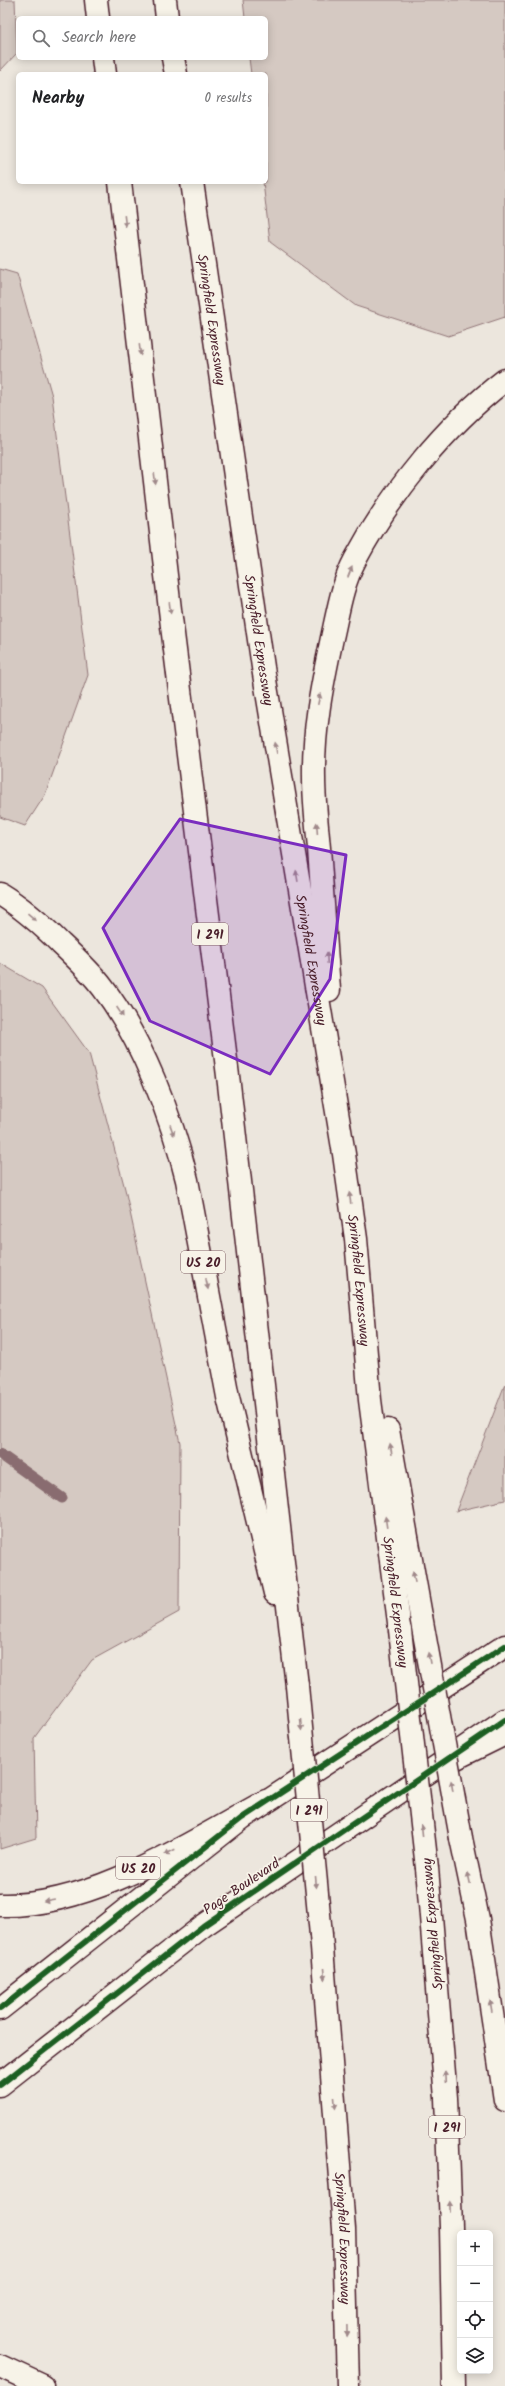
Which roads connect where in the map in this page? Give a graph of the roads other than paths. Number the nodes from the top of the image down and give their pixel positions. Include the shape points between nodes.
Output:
1 (96, 0) edge
2 (165, 0) edge
3 (98, 16) edge
4 (167, 16) edge
5 (103, 60) edge
6 (173, 60) edge
7 (105, 72) edge
8 (176, 72) edge
9 (120, 184) edge
10 (192, 184) edge
11 (505, 380) edge
12 (0, 894) edge
13 (336, 1109) junction
14 (359, 1270) junction
15 (505, 1646) edge
16 (297, 1686) junction
17 (505, 1720) edge
18 (505, 1734) edge
19 (438, 1767) junction
20 (266, 1801) junction
21 (0, 1904) edge
22 (0, 2009) edge
23 (0, 2085) edge
24 (505, 2100) edge
25 (0, 2366) edge
26 (43, 2386) edge
27 (348, 2386) edge
28 (454, 2386) edge

1 - 3 main road
2 - 4 main road
5 - 7 main road
6 - 8 main road
9 -> 16 main road, Springfield Expressway / I 291 via 232,1108
13 -> 10 main road, Springfield Expressway / I 291 via 264,674
13 -> 11 main road via 314,778 317,708 338,611 355,560 384,513 438,442
12 -> 16 main road, US 20 via 18,904 104,988 136,1040 166,1112 182,1156 228,1397
14 -> 13 main road, Springfield Expressway / I 291
24 -> 14 main road, bridge via 478,1919 461,1838
28 -> 14 main road, Springfield Expressway / I 291, bridge via 446,2098 427,1868 370,1400
15 - 20 main road, US 20
16 -> 27 main road, Springfield Expressway / I 291, bridge via 344,2229
17 - 19 main road, Page Boulevard
18 - 19 main road
19 - 23 main road, Page Boulevard via 203,1926
20 -> 21 main road, US 20 via 132,1872 94,1888 58,1898 21,1904
20 - 22 main road
25 - 26 main road

